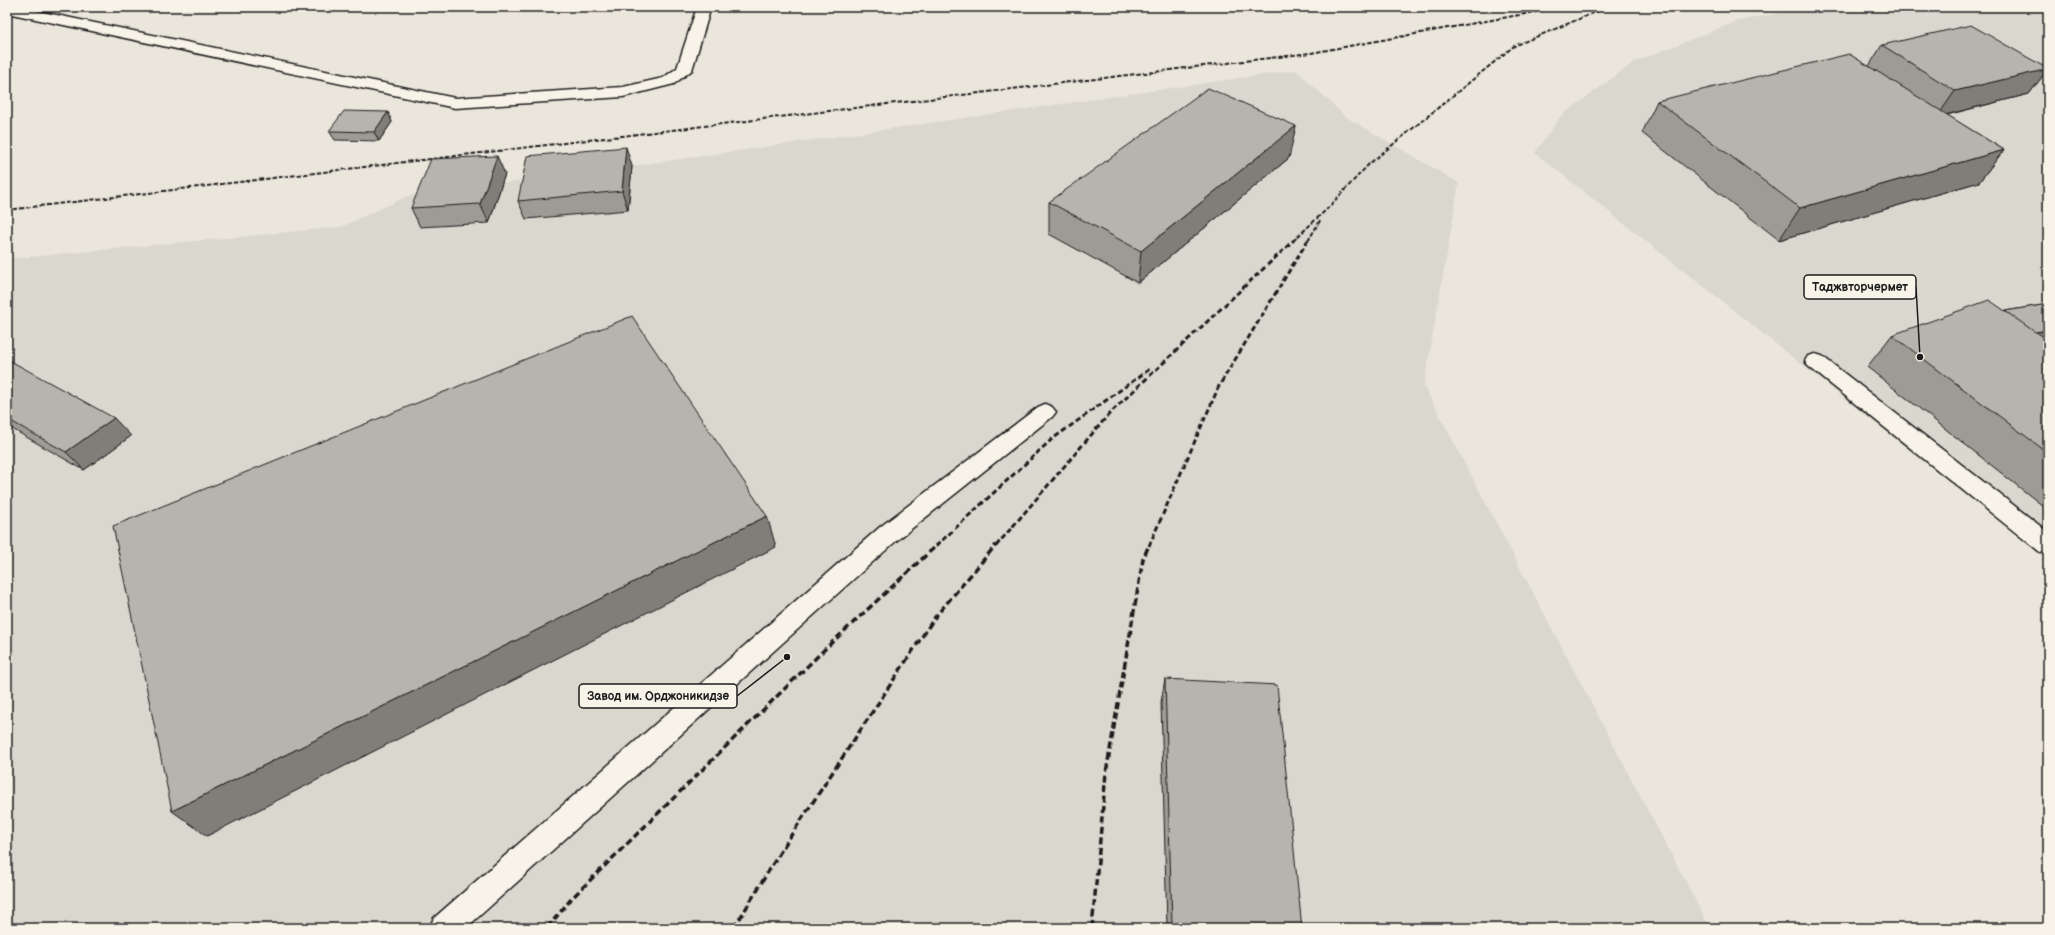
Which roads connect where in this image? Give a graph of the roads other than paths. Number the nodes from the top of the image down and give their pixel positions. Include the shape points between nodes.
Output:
1 (704, 7) edge
2 (7, 9) edge
3 (1815, 361) dead end
4 (1045, 412) dead end
5 (2048, 545) edge
6 (444, 928) edge

1 - 2 street via 684,70 668,81 623,92 455,103
3 - 5 street
4 - 6 street via 888,534

